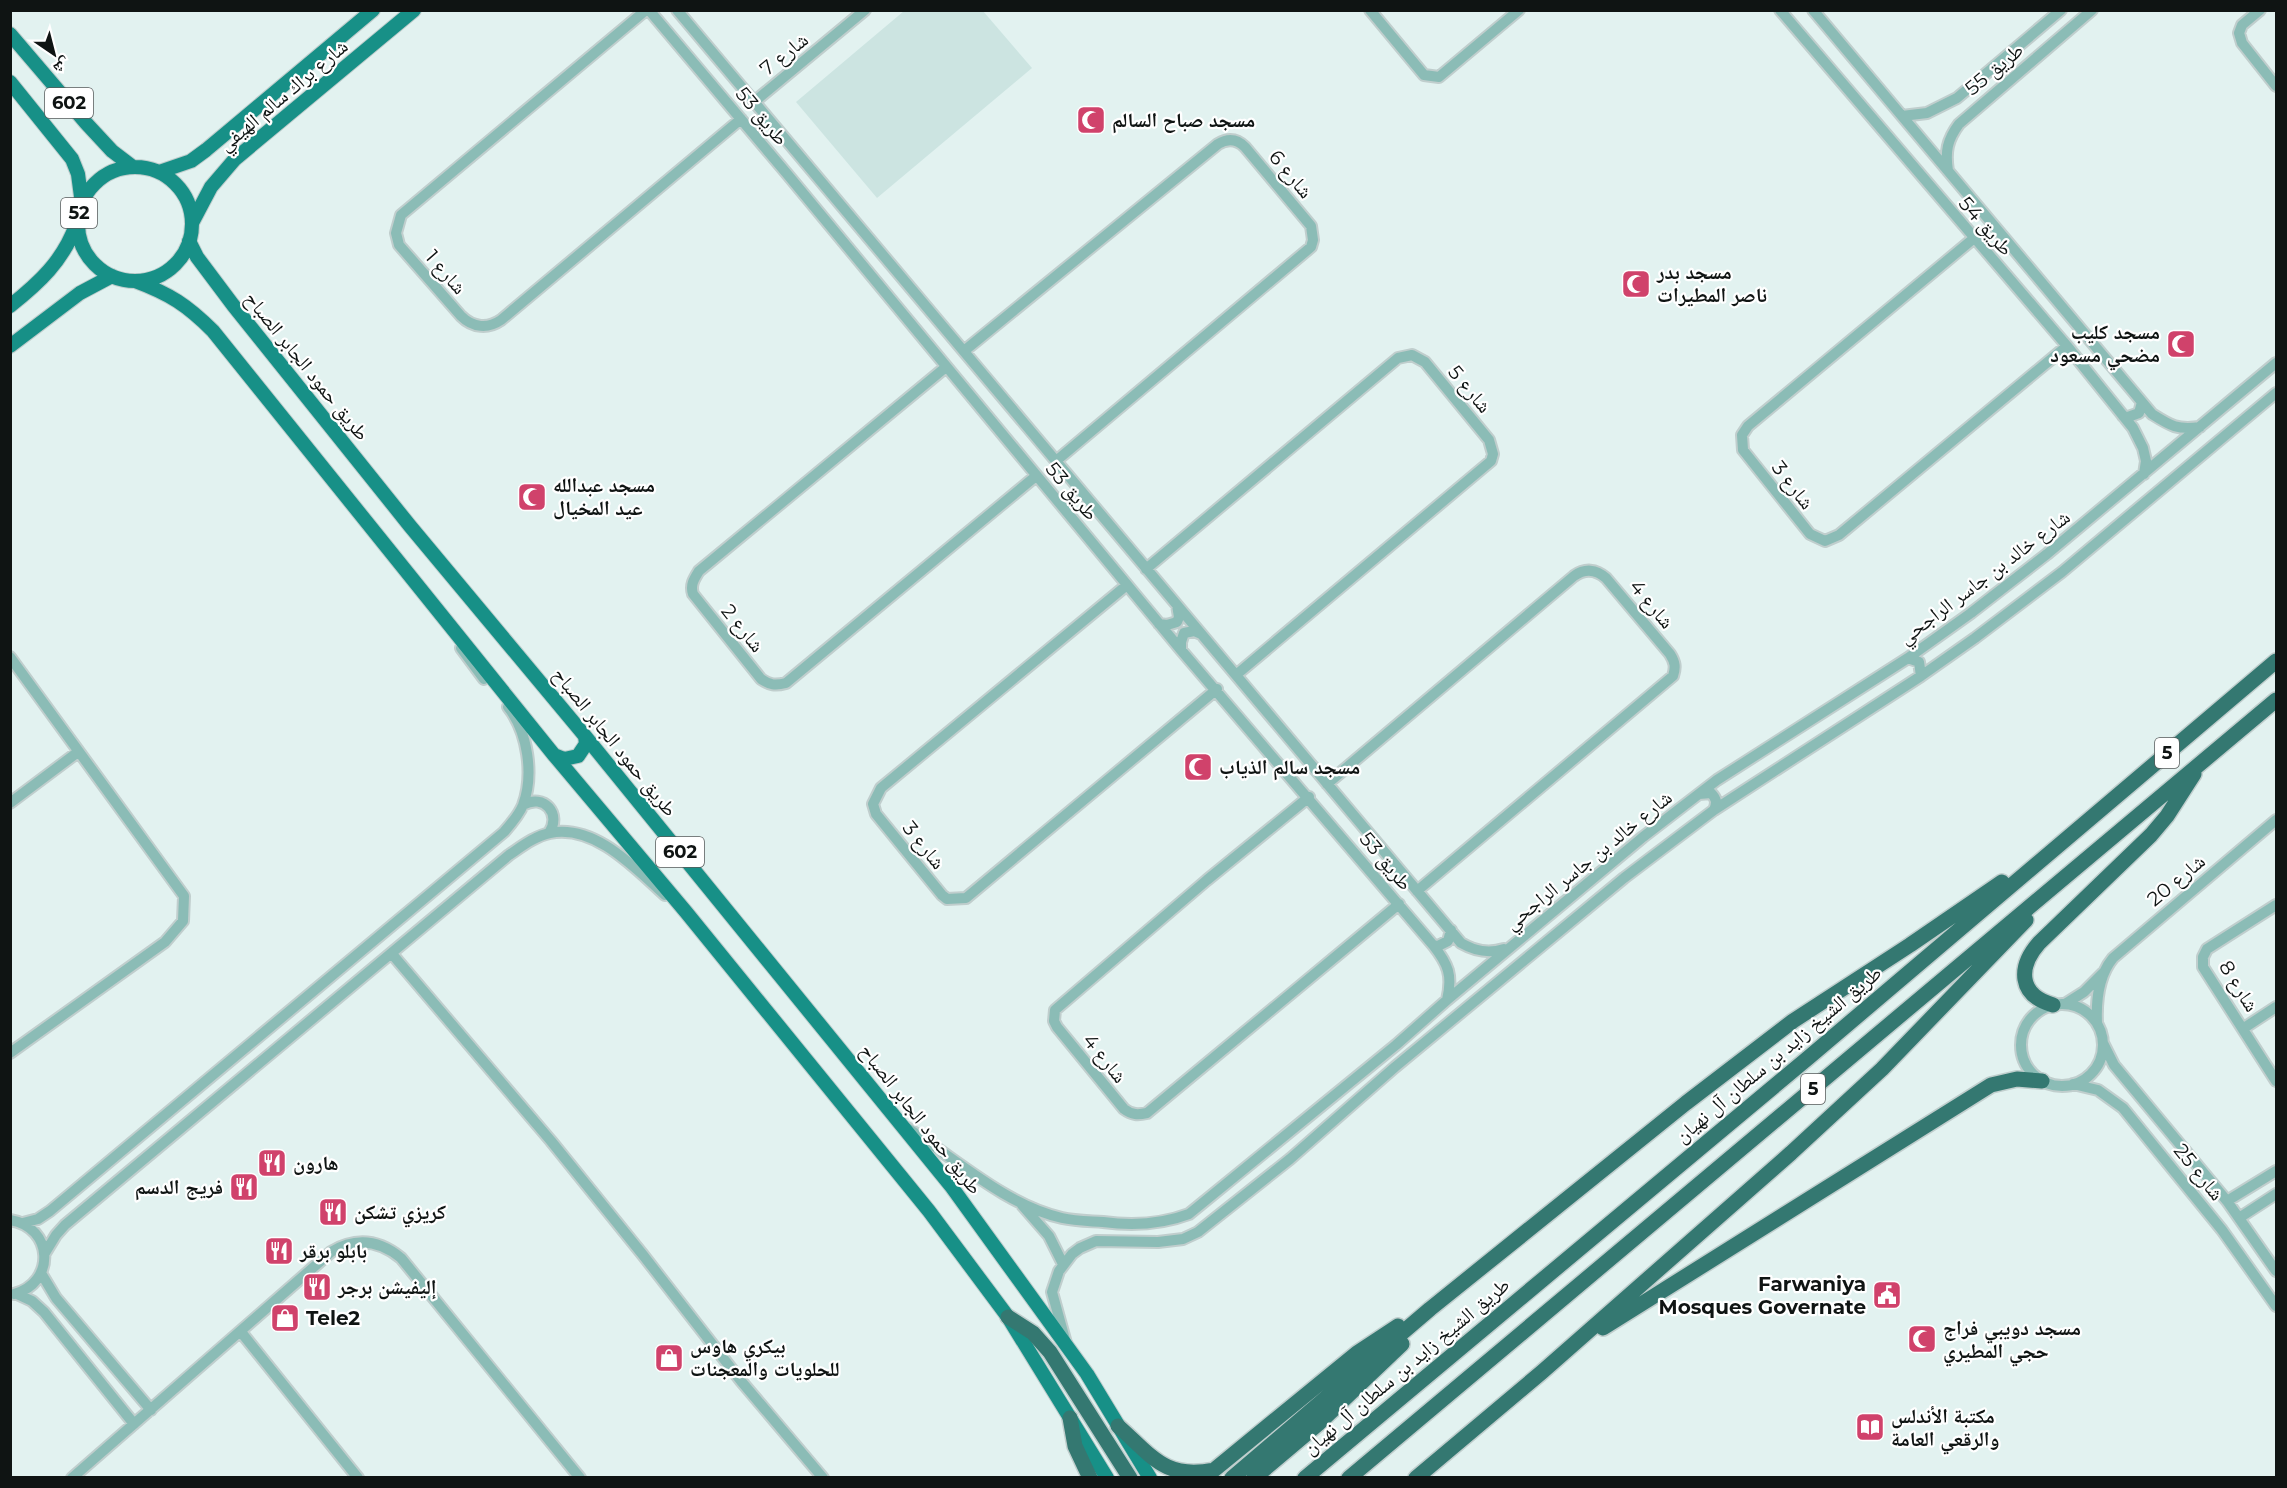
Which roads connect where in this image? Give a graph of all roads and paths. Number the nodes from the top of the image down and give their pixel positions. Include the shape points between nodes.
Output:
1 (373, 10) edge
2 (414, 10) edge
3 (648, 10) edge
4 (677, 10) edge
5 (866, 10) edge
6 (1370, 10) edge
7 (1519, 10) edge
8 (1780, 10) edge
9 (1813, 10) edge
10 (2061, 10) edge
11 (2092, 10) edge
12 (2260, 10) edge
13 (10, 34) edge
14 (302, 70) junction
15 (10, 82) edge
16 (2277, 86) edge
17 (315, 93) junction
18 (1957, 98) junction
19 (754, 102) junction
20 (1968, 115) junction
21 (1902, 116) junction
22 (741, 119) junction
23 (805, 163) junction
24 (133, 167) junction
25 (1948, 171) junction
26 (159, 172) junction
27 (788, 175) junction
28 (825, 187) junction
29 (810, 201) junction
30 (82, 204) junction
31 (78, 221) junction
32 (192, 223) junction
33 (1973, 239) junction
34 (189, 241) junction
35 (112, 276) junction
36 (135, 281) junction
37 (10, 306) edge
38 (10, 346) edge
39 (2067, 346) junction
40 (964, 351) junction
41 (2277, 363) edge
42 (946, 367) junction
43 (2277, 393) edge
44 (2142, 402) junction
45 (2123, 416) junction
46 (2200, 427) junction
47 (1056, 461) junction
48 (2144, 474) junction
49 (1036, 476) junction
50 (1146, 568) junction
51 (1127, 585) junction
52 (1177, 605) junction
53 (438, 609) junction
54 (1971, 613) junction
55 (1160, 624) junction
56 (1201, 634) junction
57 (1976, 638) junction
58 (1181, 650) junction
59 (10, 657) edge
60 (1908, 658) junction
61 (2277, 661) edge
62 (1236, 675) junction
63 (1921, 676) junction
64 (1217, 689) junction
65 (2277, 700) edge
66 (585, 736) junction
67 (78, 752) junction
68 (554, 755) junction
69 (2200, 764) junction
70 (1327, 784) junction
71 (1699, 794) junction
72 (1309, 797) junction
73 (10, 803) edge
74 (523, 805) junction
75 (1714, 810) junction
76 (2277, 820) edge
77 (549, 833) junction
78 (2057, 845) junction
79 (2075, 867) junction
80 (1417, 891) junction
81 (1399, 904) junction
82 (2277, 905) edge
83 (686, 912) junction
84 (1451, 930) junction
85 (1432, 945) junction
86 (1512, 945) junction
87 (392, 954) junction
88 (2103, 972) junction
89 (1446, 999) junction
90 (2059, 1004) junction
91 (2277, 1007) edge
92 (2097, 1023) junction
93 (2244, 1028) junction
94 (2103, 1043) junction
95 (10, 1053) edge
96 (2042, 1081) junction
97 (2277, 1082) edge
98 (2073, 1084) junction
99 (902, 1125) junction
100 (1260, 1156) junction
101 (2277, 1171) edge
102 (1269, 1175) junction
103 (2277, 1194) edge
104 (2227, 1201) junction
105 (1020, 1203) junction
106 (2239, 1218) junction
107 (10, 1220) edge
108 (23, 1223) junction
109 (45, 1253) junction
110 (1063, 1264) junction
111 (2277, 1271) edge
112 (41, 1273) junction
113 (14, 1294) edge
114 (2277, 1306) edge
115 (1430, 1309) junction
116 (1008, 1317) junction
117 (241, 1332) junction
118 (1067, 1346) junction
119 (1562, 1354) junction
120 (151, 1410) junction
121 (1070, 1418) junction
122 (134, 1424) junction
123 (1118, 1426) junction
124 (72, 1478) edge
125 (358, 1478) edge
126 (580, 1478) edge
127 (823, 1478) edge
128 (1090, 1478) edge
129 (1107, 1478) edge
130 (1130, 1478) edge
131 (1150, 1478) edge
132 (1232, 1478) edge
133 (1254, 1478) edge
134 (1305, 1478) edge
135 (1349, 1478) edge
136 (1417, 1478) edge

1 - 14 main road, شارع براك سالم الهيفي / 52
2 - 17 main road, شارع براك سالم الهيفي / 52
3 - 22 street, طريق 53
3 - 22 street, شارع 1 via 401,215 396,233 399,245 461,316 477,326 490,326
4 - 19 street, طريق 53
5 - 19 street, شارع 7
6 - 7 street via 1424,75 1439,77
8 - 33 street, طريق 54
9 - 21 street, طريق 54
10 - 18 street, طريق 55
11 - 20 street, طريق 55
12 - 16 street via 2242,25 2239,33 2242,43
13 - 24 main road, 602 via 112,151
14 - 17 main road via 302,81
14 - 26 main road, شارع براك سالم الهيفي / 52 via 191,161
15 - 30 main road, 602 via 72,159
17 - 32 main road, شارع براك سالم الهيفي / 52 via 227,167
18 - 20 street via 1959,112
18 - 21 street, طريق 55 via 1927,113
19 - 23 street, طريق 53
20 - 25 street, طريق 55 via 1948,143
21 - 25 street, طريق 54
22 - 27 street, طريق 53
23 - 27 street via 801,174
23 - 28 street, طريق 53
24 - 26 main road, 52
24 - 30 main road, 52 via 102,178
25 - 44 street, طريق 54
26 - 32 main road, 52 via 176,184 188,202
27 - 29 street, طريق 53
28 - 29 street via 813,189
28 - 40 street, طريق 53
29 - 42 street, طريق 53
30 - 31 main road, 52
31 - 35 main road, 52 via 86,254
31 - 37 main road via 63,255 40,283
32 - 34 main road, 52
33 - 39 street, طريق 54
33 - 39 street, شارع 3 via 1742,435 1743,450 1810,534 1825,541 1839,535
34 - 36 main road, 52 via 182,257 169,270
34 - 66 main road, طريق حمود الجابر الصباح / 602 via 240,314
35 - 36 main road, 52
35 - 38 main road via 80,293
36 - 53 main road, 602 via 190,308 213,331
39 - 45 street, طريق 54
40 - 47 street, طريق 53
40 - 47 street, شارع 6 via 1218,144 1236,140 1253,156 1311,226 1311,248
41 - 46 street, شارع خالد بن جاسر الراجحي
42 - 49 street, طريق 53
42 - 49 street, شارع 2 via 699,571 691,588 693,594 761,678 777,686 786,683
43 - 57 street, شارع خالد بن جاسر الراجحي via 2062,572
44 - 45 street via 2139,413
44 - 46 street, طريق 54 via 2171,426
45 - 48 street, طريق 54 via 2143,448
46 - 48 street, شارع خالد بن جاسر الراجحي
47 - 50 street, طريق 53
48 - 54 street, شارع خالد بن جاسر الراجحي
49 - 51 street, طريق 53
50 - 52 street, طريق 53
50 - 62 street, شارع 5 via 1398,358 1412,355 1425,362 1489,440 1491,461
51 - 55 street, طريق 53
51 - 64 street, شارع 3 via 881,788 873,804 876,814 942,895 947,899 966,898
52 - 55 street via 1177,622
52 - 56 street, طريق 53
53 - 68 main road, 602
53 - 74 street via 470,662 520,724 528,766
54 - 57 street via 1962,629 1968,638
54 - 60 street, شارع خالد بن جاسر الراجحي
55 - 58 street, طريق 53
56 - 58 street via 1184,633
56 - 62 street, طريق 53
57 - 63 street, شارع خالد بن جاسر الراجحي
58 - 64 street, طريق 53
59 - 67 street
60 - 63 street via 1918,662
60 - 71 street, شارع خالد بن جاسر الراجحي
61 - 78 highway, طريق الشيخ زايد بن سلطان آل نهيان / 5
62 - 70 street, طريق 53
63 - 75 street, شارع خالد بن جاسر الراجحي
64 - 72 street, طريق 53
65 - 69 highway, 5
66 - 68 main road via 583,751 578,756 564,759
66 - 99 main road, طريق حمود الجابر الصباح / 602
67 - 73 street
67 - 95 street via 184,896 183,921 165,942
68 - 83 main road, 602
69 - 79 highway, 5
69 - 90 highway via 2159,826 2028,957 2024,970 2028,986 2038,998
70 - 80 street, طريق 53
70 - 80 street, شارع 4 via 1574,576 1584,570 1597,571 1614,587 1675,661 1673,676
71 - 75 street via 1711,793 1715,797
71 - 86 street, شارع خالد بن جاسر الراجحي
72 - 81 street, طريق 53
72 - 81 street, شارع 4 via 1055,1010 1057,1027 1124,1109 1138,1115 1147,1113
74 - 77 street via 535,801 551,809 554,822
74 - 108 street via 504,832 467,864 50,1211
75 - 102 street, شارع خالد بن جاسر الراجحي via 1624,878
76 - 88 street, شارع 20 via 2121,951
77 - 83 street via 587,837 606,847
77 - 87 street via 509,855
78 - 115 highway via 1793,1021
78 - 134 highway, طريق الشيخ زايد بن سلطان آل نهيان / 5
79 - 119 highway via 1882,1069
79 - 135 highway, 5
80 - 84 street, طريق 53
81 - 85 street, طريق 53
82 - 93 street, شارع 8 via 2207,949 2203,957 2203,967
83 - 116 main road, 602 via 929,1211
84 - 85 street via 1444,945
84 - 86 street, طريق 53 via 1473,950 1494,952
85 - 89 street, طريق 53 via 1449,972
86 - 89 street, شارع خالد بن جاسر الراجحي
87 - 109 street via 66,1225
87 - 127 street via 565,1158
88 - 90 street, شارع 20 via 2084,992
88 - 92 street, شارع 20 via 2097,995
89 - 100 street, شارع خالد بن جاسر الراجحي
90 - 92 street via 2081,1008
90 - 96 street via 2040,1010 2029,1020 2021,1039 2027,1067
91 - 93 street
92 - 94 street
93 - 97 street, شارع 8
94 - 98 street via 2094,1070
94 - 104 street, شارع 25 via 2118,1070
96 - 98 street via 2056,1086
96 - 119 highway via 2017,1079 1991,1085
98 - 114 street, شارع 25 via 2098,1090 2123,1108 2222,1230
99 - 105 street, شارع خالد بن جاسر الراجحي
99 - 118 main road, طريق حمود الجابر الصباح / 602
100 - 102 street via 1255,1173
100 - 105 street, شارع خالد بن جاسر الراجحي via 1189,1214 1166,1222 1131,1226 1061,1218
101 - 104 street
102 - 110 street, شارع خالد بن جاسر الراجحي via 1198,1232 1183,1239 1096,1241 1080,1248
103 - 106 street
104 - 106 street, شارع 25
105 - 110 street via 1049,1236
106 - 111 street, شارع 25
107 - 108 street
108 - 109 street via 41,1240
109 - 112 street
110 - 118 street, شارع خالد بن جاسر الراجحي via 1052,1292
112 - 113 street via 31,1286
112 - 120 street via 56,1298
113 - 122 street via 44,1311
115 - 123 highway via 1357,1353 1214,1470 1188,1474 1172,1470
115 - 132 highway
115 - 133 highway via 1379,1368
116 - 121 main road, 602
116 - 130 highway via 1033,1333 1050,1352
117 - 120 street
117 - 125 street
117 - 126 street via 331,1252 363,1241 382,1246 410,1267
118 - 123 main road, طريق حمود الجابر الصباح / 602
119 - 136 highway
120 - 122 street
121 - 128 highway via 1075,1446
121 - 129 main road, 602
122 - 124 street
123 - 131 main road, طريق حمود الجابر الصباح / 602

